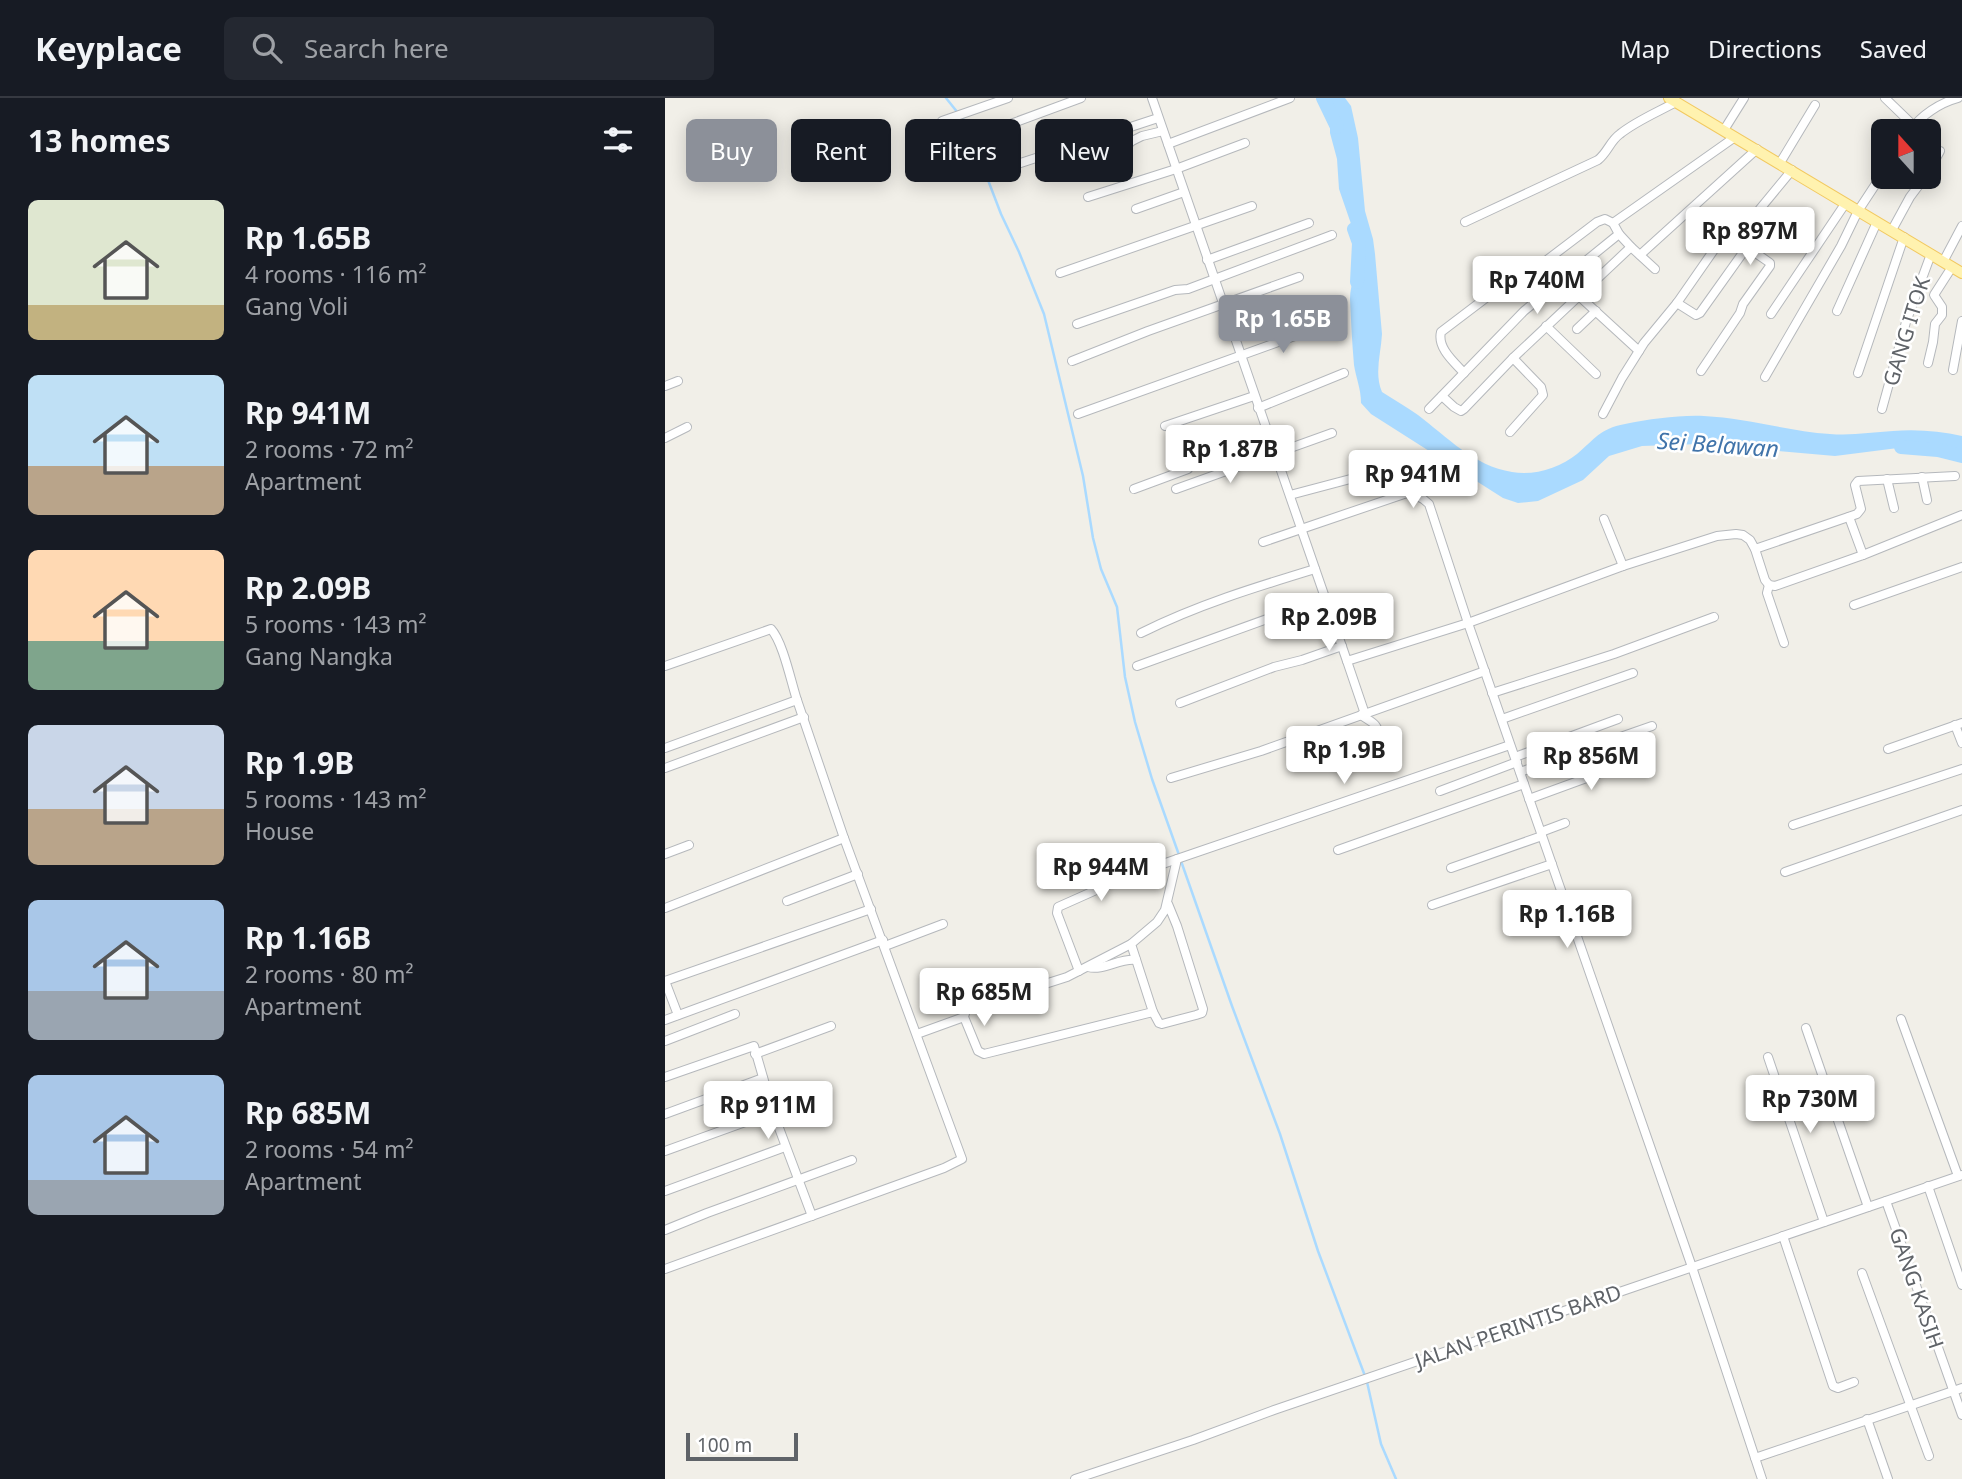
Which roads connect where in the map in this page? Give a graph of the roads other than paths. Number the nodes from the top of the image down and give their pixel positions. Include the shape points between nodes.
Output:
1 (1008, 98) edge
2 (1081, 98) edge
3 (1151, 98) edge
4 (1290, 98) edge
5 (1744, 98) edge
6 (1885, 98) edge
7 (1958, 98) edge
8 (1672, 100) edge
9 (1815, 105) dead end
10 (1159, 118) junction
11 (950, 119) edge
12 (1904, 119) edge
13 (1922, 119) edge
14 (1021, 121) edge
15 (1724, 130) junction
16 (1163, 131) junction
17 (1735, 137) junction
18 (1133, 140) edge
19 (1245, 143) dead end
20 (1168, 144) junction
21 (1757, 149) junction
22 (1021, 163) edge
23 (1780, 163) junction
24 (1176, 169) junction
25 (1791, 170) junction
26 (1872, 189) edge
27 (1916, 189) edge
28 (1184, 192) junction
29 (1088, 197) dead end
30 (1845, 204) junction
31 (1252, 206) dead end
32 (1136, 209) dead end
33 (1858, 211) junction
34 (1465, 222) dead end
35 (1877, 222) junction
36 (1309, 223) dead end
37 (1613, 223) junction
38 (1195, 225) junction
39 (1962, 226) edge
40 (1892, 230) junction
41 (1619, 234) junction
42 (1332, 235) dead end
43 (1736, 237) junction
44 (1904, 237) junction
45 (1631, 247) junction
46 (1747, 247) junction
47 (1931, 254) junction
48 (1640, 255) junction
49 (1207, 260) junction
50 (1952, 267) edge
51 (1655, 269) dead end
52 (1060, 273) dead end
53 (1299, 277) dead end
54 (1214, 279) junction
55 (1579, 296) junction
56 (1677, 303) junction
57 (1223, 305) junction
58 (1596, 311) junction
59 (1837, 311) dead end
60 (1771, 314) dead end
61 (1962, 321) edge
62 (1077, 324) dead end
63 (1546, 326) junction
64 (1317, 328) dead end
65 (1577, 329) dead end
66 (1639, 351) junction
67 (1240, 355) junction
68 (1513, 358) junction
69 (1072, 361) dead end
70 (1928, 363) dead end
71 (1953, 370) dead end
72 (1701, 371) dead end
73 (1344, 373) dead end
74 (1464, 373) junction
75 (1858, 373) dead end
76 (1595, 374) dead end
77 (1765, 377) dead end
78 (678, 381) dead end
79 (665, 386) edge
80 (1254, 396) junction
81 (1442, 396) junction
82 (1258, 408) junction
83 (1429, 409) dead end
84 (1882, 409) dead end
85 (1078, 414) dead end
86 (1603, 414) dead end
87 (1165, 426) dead end
88 (687, 427) dead end
89 (1267, 432) junction
90 (1510, 432) dead end
91 (1332, 433) dead end
92 (665, 438) edge
93 (1274, 454) junction
94 (1955, 476) dead end
95 (1922, 477) junction
96 (1887, 479) junction
97 (1134, 489) dead end
98 (1176, 489) dead end
99 (1410, 492) junction
100 (1290, 495) junction
101 (1927, 500) dead end
102 (1894, 508) dead end
103 (1962, 515) edge
104 (1849, 517) junction
105 (1604, 519) dead end
106 (1301, 528) junction
107 (1263, 542) dead end
108 (1755, 549) junction
109 (1863, 555) junction
110 (1623, 566) junction
111 (1962, 567) edge
112 (1315, 569) junction
113 (1769, 585) junction
114 (1325, 598) junction
115 (1854, 605) dead end
116 (1714, 617) dead end
117 (1468, 623) junction
118 (1141, 633) dead end
119 (1784, 643) dead end
120 (1342, 646) junction
121 (1347, 661) junction
122 (665, 666) edge
123 (1137, 666) dead end
124 (1485, 671) junction
125 (1633, 673) dead end
126 (1492, 693) junction
127 (797, 700) junction
128 (1180, 703) dead end
129 (1363, 715) junction
130 (804, 717) junction
131 (1502, 719) junction
132 (1618, 719) dead end
133 (1958, 724) edge
134 (1652, 726) dead end
135 (1962, 743) edge
136 (1510, 745) junction
137 (665, 748) edge
138 (1888, 749) dead end
139 (1352, 752) dead end
140 (1644, 757) dead end
141 (1516, 760) junction
142 (665, 768) edge
143 (1962, 769) edge
144 (1520, 772) junction
145 (1171, 778) dead end
146 (1524, 784) junction
147 (1440, 791) dead end
148 (1529, 799) junction
149 (1962, 810) edge
150 (1565, 823) dead end
151 (1793, 825) dead end
152 (1541, 834) junction
153 (844, 838) junction
154 (689, 845) dead end
155 (1338, 850) dead end
156 (665, 854) edge
157 (1181, 858) junction
158 (1552, 864) junction
159 (1451, 868) dead end
160 (1785, 872) dead end
161 (858, 874) junction
162 (787, 901) dead end
163 (1168, 904) junction
164 (1432, 905) dead end
165 (665, 908) edge
166 (871, 909) junction
167 (943, 924) dead end
168 (884, 943) junction
169 (1131, 944) junction
170 (1136, 960) junction
171 (1088, 967) junction
172 (1079, 971) junction
173 (665, 981) edge
174 (1153, 1012) junction
175 (736, 1014) dead end
176 (678, 1015) junction
177 (964, 1017) junction
178 (1901, 1018) dead end
179 (665, 1020) edge
180 (831, 1026) dead end
181 (1806, 1028) dead end
182 (917, 1034) junction
183 (665, 1041) edge
184 (755, 1054) junction
185 (1768, 1057) dead end
186 (665, 1077) edge
187 (763, 1078) junction
188 (773, 1112) junction
189 (665, 1114) edge
190 (785, 1147) junction
191 (665, 1151) edge
192 (852, 1160) dead end
193 (1960, 1175) edge
194 (797, 1180) junction
195 (1928, 1186) junction
196 (665, 1191) edge
197 (1886, 1200) junction
198 (1868, 1207) junction
199 (812, 1216) junction
200 (1824, 1222) junction
201 (665, 1230) edge
202 (1783, 1236) junction
203 (1692, 1267) junction
204 (665, 1269) edge
205 (1862, 1273) dead end
206 (1962, 1285) edge
207 (1854, 1382) dead end
208 (1957, 1390) edge
209 (1911, 1406) junction
210 (1962, 1415) edge
211 (1867, 1419) junction
212 (1929, 1456) dead end
213 (1755, 1458) junction
214 (1087, 1477) edge
215 (1075, 1479) edge
216 (1762, 1479) edge
217 (1888, 1479) edge

1 - 11 street
2 - 14 street
3 - 10 street
4 - 20 street
5 - 15 street
6 - 12 street
7 - 13 street
8 - 15 main road
8 - 34 street via 1619,134 1598,160
9 - 23 street
10 - 16 street
10 - 22 street
15 - 17 main road
16 - 18 street
16 - 20 street
17 - 21 main road
17 - 37 street
19 - 24 street
20 - 24 street
21 - 23 main road
21 - 48 street
23 - 25 main road
24 - 28 street
24 - 29 street
25 - 30 main road
25 - 43 street
26 - 33 street
27 - 40 street
28 - 32 street
28 - 38 street
30 - 33 main road
30 - 60 street
31 - 38 street
33 - 35 main road
33 - 77 street
35 - 40 main road
35 - 59 street
36 - 49 street
37 - 41 street
37 - 74 street via 1597,222 1441,332 1439,339 1449,357
38 - 49 street
38 - 52 street
39 - 50 street
40 - 44 main road
41 - 45 street
41 - 74 street via 1524,311
42 - 54 street
43 - 46 street
43 - 56 street via 1725,234
44 - 47 main road
44 - 75 street
45 - 48 street
45 - 55 street
46 - 56 street via 1700,313 1693,314
46 - 72 street via 1770,266
47 - 50 main road
47 - 84 street, GANG ITOK
48 - 51 street
49 - 54 street
50 - 70 street via 1934,295 1942,315 1935,324
53 - 57 street
54 - 57 street
54 - 62 street
55 - 58 street
55 - 63 street
56 - 66 street
57 - 67 street
57 - 69 street
58 - 65 street
58 - 66 street
61 - 71 street
63 - 68 street
63 - 76 street
64 - 67 street
66 - 86 street
67 - 80 street
67 - 85 street
68 - 81 street via 1463,410
68 - 90 street via 1543,395
73 - 82 street
74 - 81 street
78 - 79 street
80 - 82 street
80 - 87 street
81 - 83 street
82 - 89 street
88 - 92 street
89 - 93 street
89 - 97 street via 1192,456 1188,469
91 - 93 street
93 - 98 street
93 - 100 street
94 - 95 street
95 - 96 street
95 - 101 street
96 - 102 street
96 - 104 street via 1856,483 1861,509
99 - 100 street via 1370,475
99 - 106 street
99 - 117 street via 1429,504
100 - 106 street
103 - 109 street
104 - 108 street
104 - 109 street
105 - 110 street
106 - 107 street
106 - 112 street
108 - 110 street via 1743,535 1728,534
108 - 113 street
109 - 113 street
110 - 117 street
111 - 115 street
112 - 114 street
112 - 118 street via 1232,595
113 - 119 street via 1767,593
114 - 120 street
114 - 123 street
116 - 126 street
117 - 121 street
117 - 124 street
120 - 121 street
120 - 128 street
121 - 129 street
122 - 127 street via 771,629
124 - 126 street
124 - 129 street
125 - 131 street
126 - 131 street
127 - 130 street
127 - 137 street
129 - 139 street via 1376,725 1380,737
129 - 145 street
130 - 142 street
130 - 153 street
131 - 136 street
132 - 141 street
133 - 135 street
133 - 138 street
134 - 144 street
136 - 141 street
136 - 157 street
140 - 148 street
141 - 144 street
141 - 147 street
143 - 151 street
144 - 146 street
146 - 148 street
146 - 155 street
148 - 152 street
149 - 160 street
150 - 152 street
152 - 158 street
152 - 159 street
153 - 161 street
153 - 165 street
154 - 156 street
157 - 163 street
157 - 172 street via 1058,908
158 - 164 street
158 - 203 street
161 - 162 street
161 - 166 street
163 - 169 street via 1157,922
163 - 174 street via 1203,1009 1162,1024
166 - 168 street
166 - 173 street
167 - 168 street
168 - 176 street
168 - 182 street
169 - 170 street
169 - 171 street
170 - 171 street
170 - 174 street
171 - 172 street
172 - 177 street via 970,1008
173 - 176 street
174 - 177 street via 984,1054 978,1051
175 - 183 street
176 - 179 street
177 - 182 street
178 - 193 street
180 - 184 street
181 - 198 street
182 - 199 street via 962,1158
184 - 186 street via 754,1046
184 - 187 street
185 - 200 street
187 - 188 street
187 - 189 street
188 - 190 street
188 - 191 street
190 - 194 street
190 - 196 street
192 - 194 street
193 - 195 street, JALAN PERINTIS BARD
194 - 199 street
194 - 201 street
195 - 197 street, JALAN PERINTIS BARD
195 - 206 street
197 - 198 street, JALAN PERINTIS BARD
197 - 208 street, GANG KASIH
198 - 200 street, JALAN PERINTIS BARD
199 - 204 street
200 - 202 street, JALAN PERINTIS BARD
202 - 203 street, JALAN PERINTIS BARD
202 - 207 street via 1833,1386
203 - 213 street
203 - 214 street, JALAN PERINTIS BARD
205 - 209 street
208 - 209 street
208 - 210 street, GANG KASIH
209 - 211 street
209 - 212 street
211 - 213 street
211 - 217 street
213 - 216 street
214 - 215 street, JALAN PERINTIS BARD

